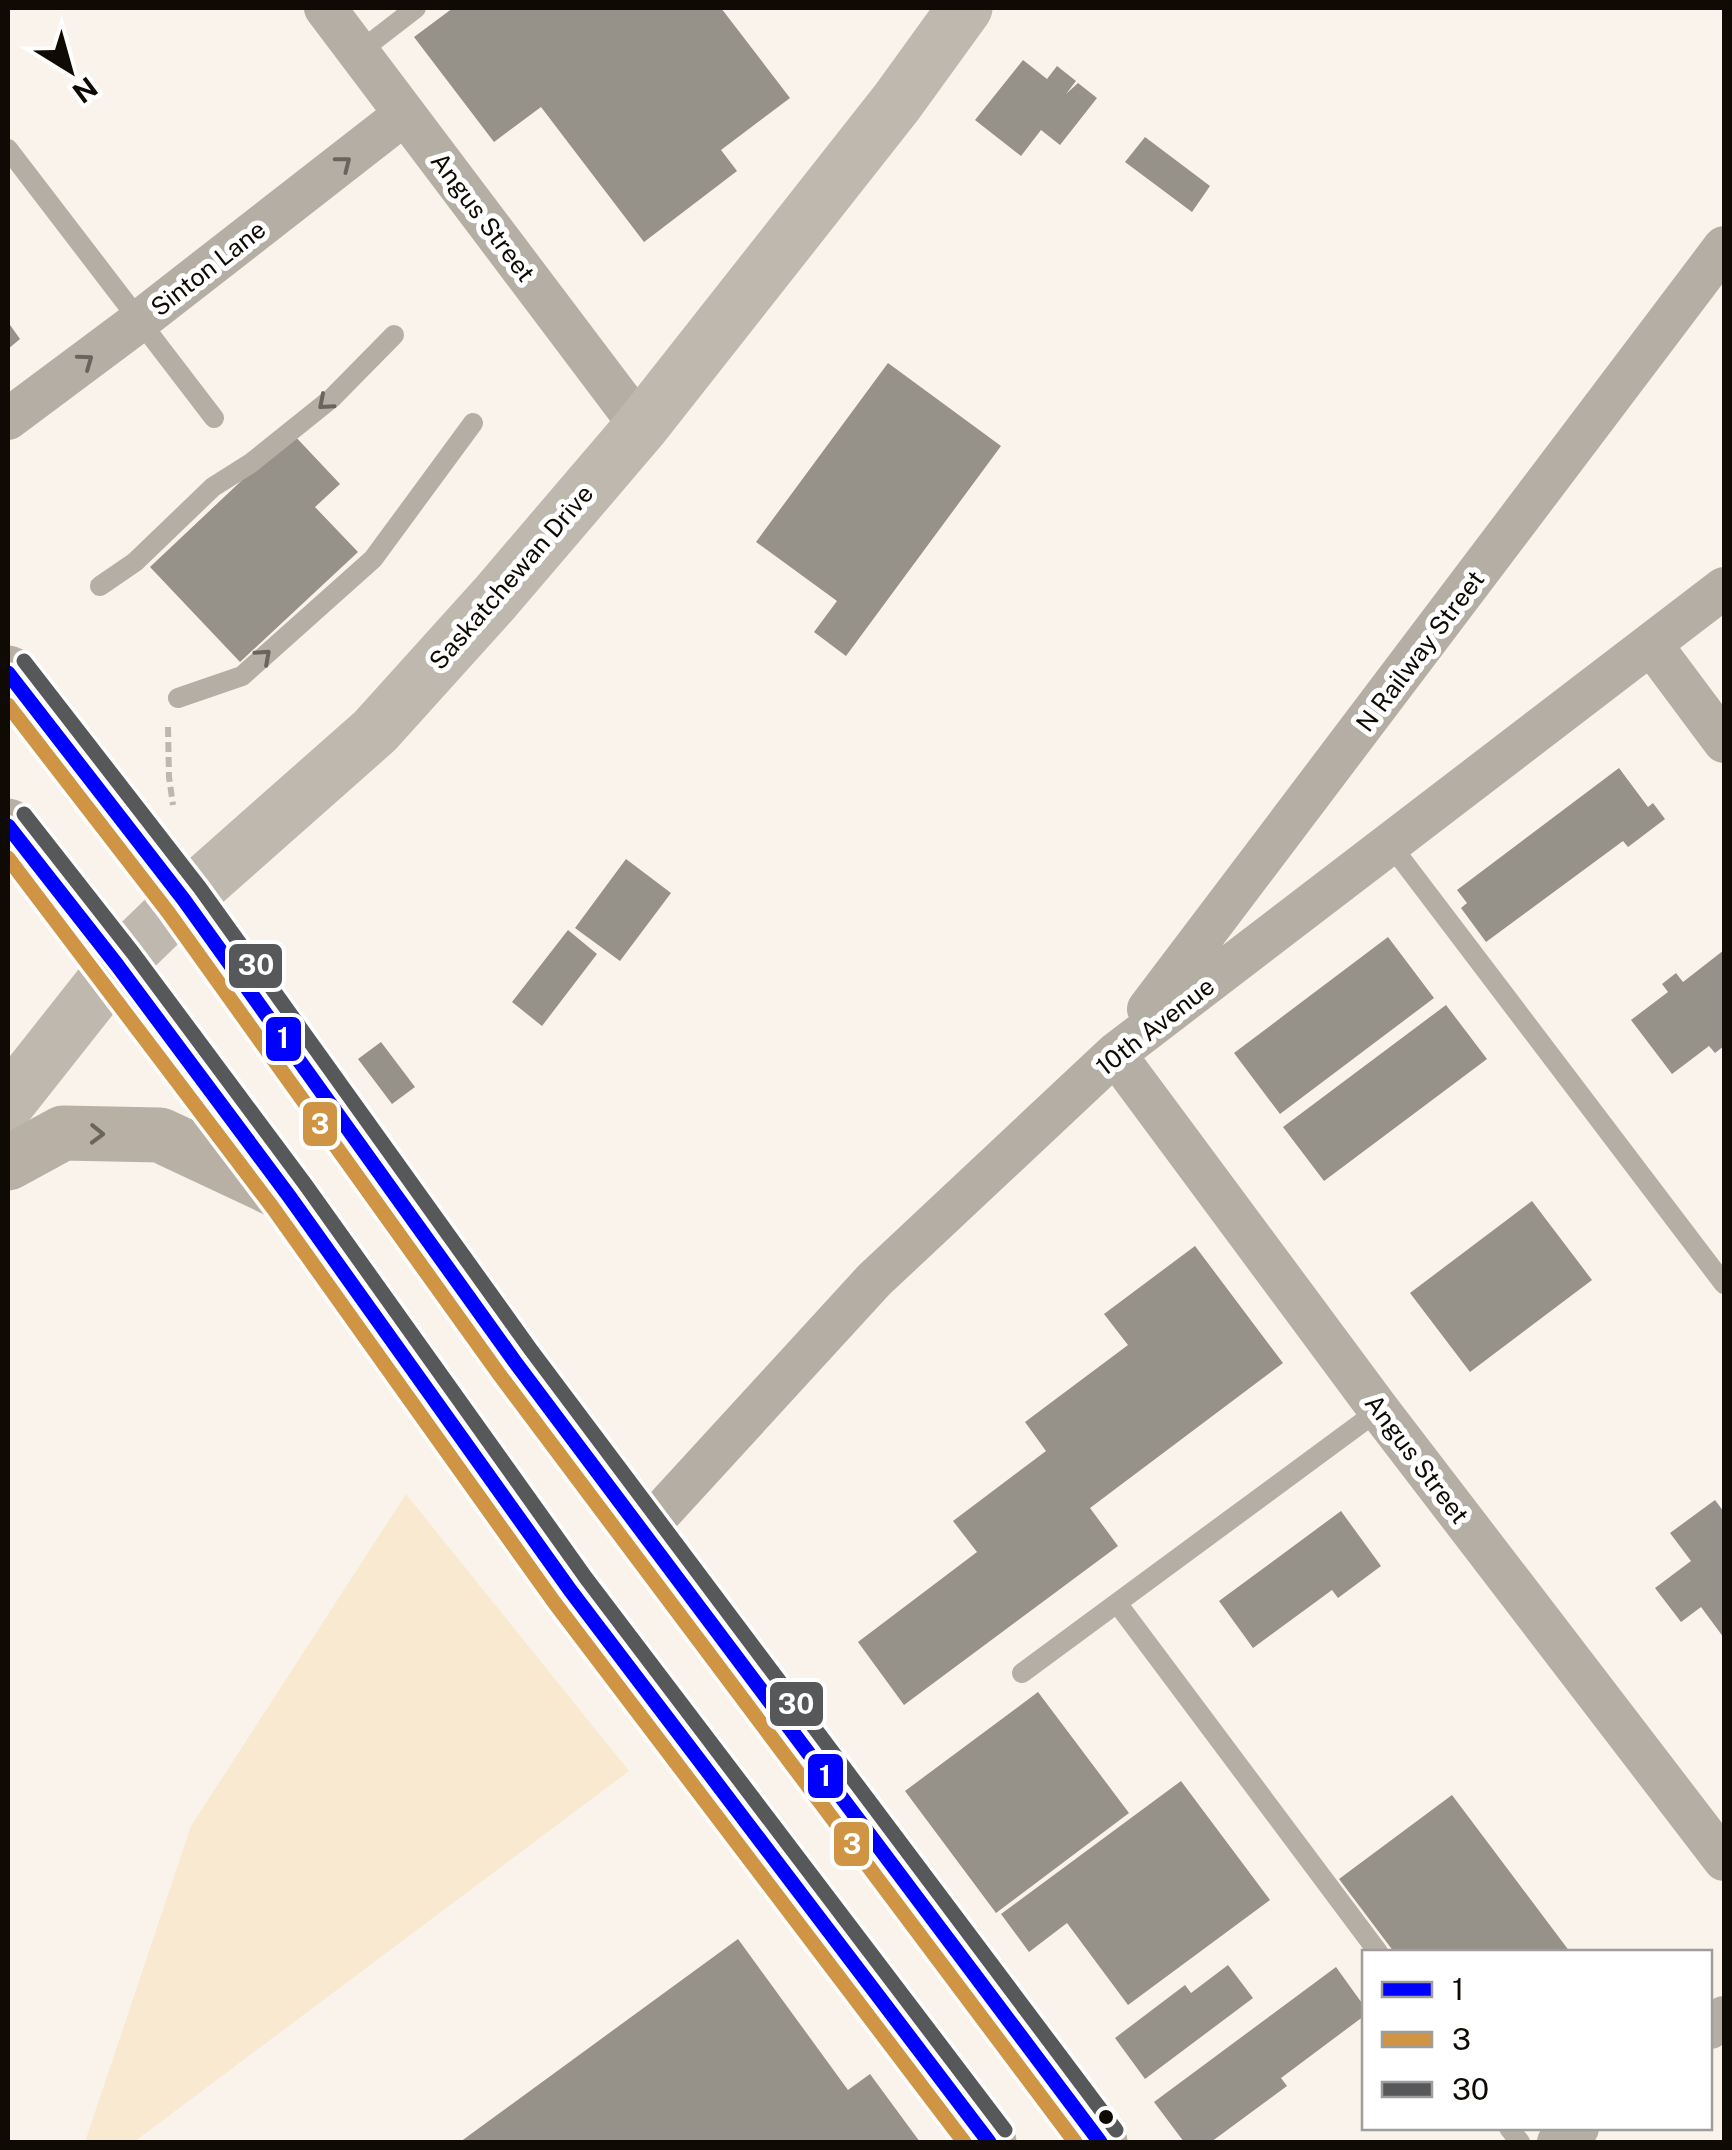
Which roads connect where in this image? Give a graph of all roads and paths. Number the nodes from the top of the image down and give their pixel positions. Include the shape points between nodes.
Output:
1 (325, 8) edge
2 (416, 8) edge
3 (965, 8) edge
4 (358, 52) junction
5 (406, 114) junction
6 (8, 149) edge
7 (1724, 248) edge
8 (138, 322) junction
9 (394, 335) dead end
10 (8, 418) edge
11 (214, 418) dead end
12 (474, 423) dead end
13 (641, 426) junction
14 (100, 586) dead end
15 (1724, 588) edge
16 (1651, 644) junction
17 (8, 674) edge
18 (178, 698) joint
19 (1724, 742) edge
20 (174, 811) dead end
21 (8, 826) edge
22 (1390, 844) junction
23 (184, 900) junction
24 (116, 965) junction
25 (1115, 1054) junction
26 (8, 1103) edge
27 (8, 1163) edge
28 (289, 1196) junction
29 (1724, 1284) edge
30 (1379, 1410) junction
31 (644, 1531) junction
32 (1117, 1603) junction
33 (1022, 1673) dead end
34 (1724, 1860) edge
35 (1377, 1950) edge
36 (990, 2142) edge
37 (1100, 2142) edge

1 - 4 street, Angus Street
2 - 4 lane
3 - 13 main road, Saskatchewan Drive
4 - 5 street, Angus Street
8 -> 5 street, Sinton Lane
5 - 13 street, Angus Street
6 - 8 lane
7 - 25 street, N Railway Street
10 -> 8 street, Sinton Lane
8 - 11 lane
9 -> 14 lane via 332,398 213,487 135,562
18 -> 12 lane via 242,676 372,559
13 - 23 main road, Saskatchewan Drive via 375,731
15 - 16 street, 10th Avenue
16 - 19 street
16 - 22 street, 10th Avenue
17 - 23 main road
18 - 20 path via 168,732
21 - 24 main road
22 - 25 street, 10th Avenue
22 - 29 lane
23 - 24 main road, Saskatchewan Drive
23 - 31 main road
24 - 26 main road, Saskatchewan Drive
24 - 28 main road
25 - 30 street, Angus Street
25 - 31 street, 10th Avenue via 874,1280
27 -> 28 main road via 63,1133 160,1135
28 - 36 main road via 570,1590
30 - 32 lane
30 - 34 street, Angus Street
31 - 37 main road
32 - 33 lane
32 - 35 lane

